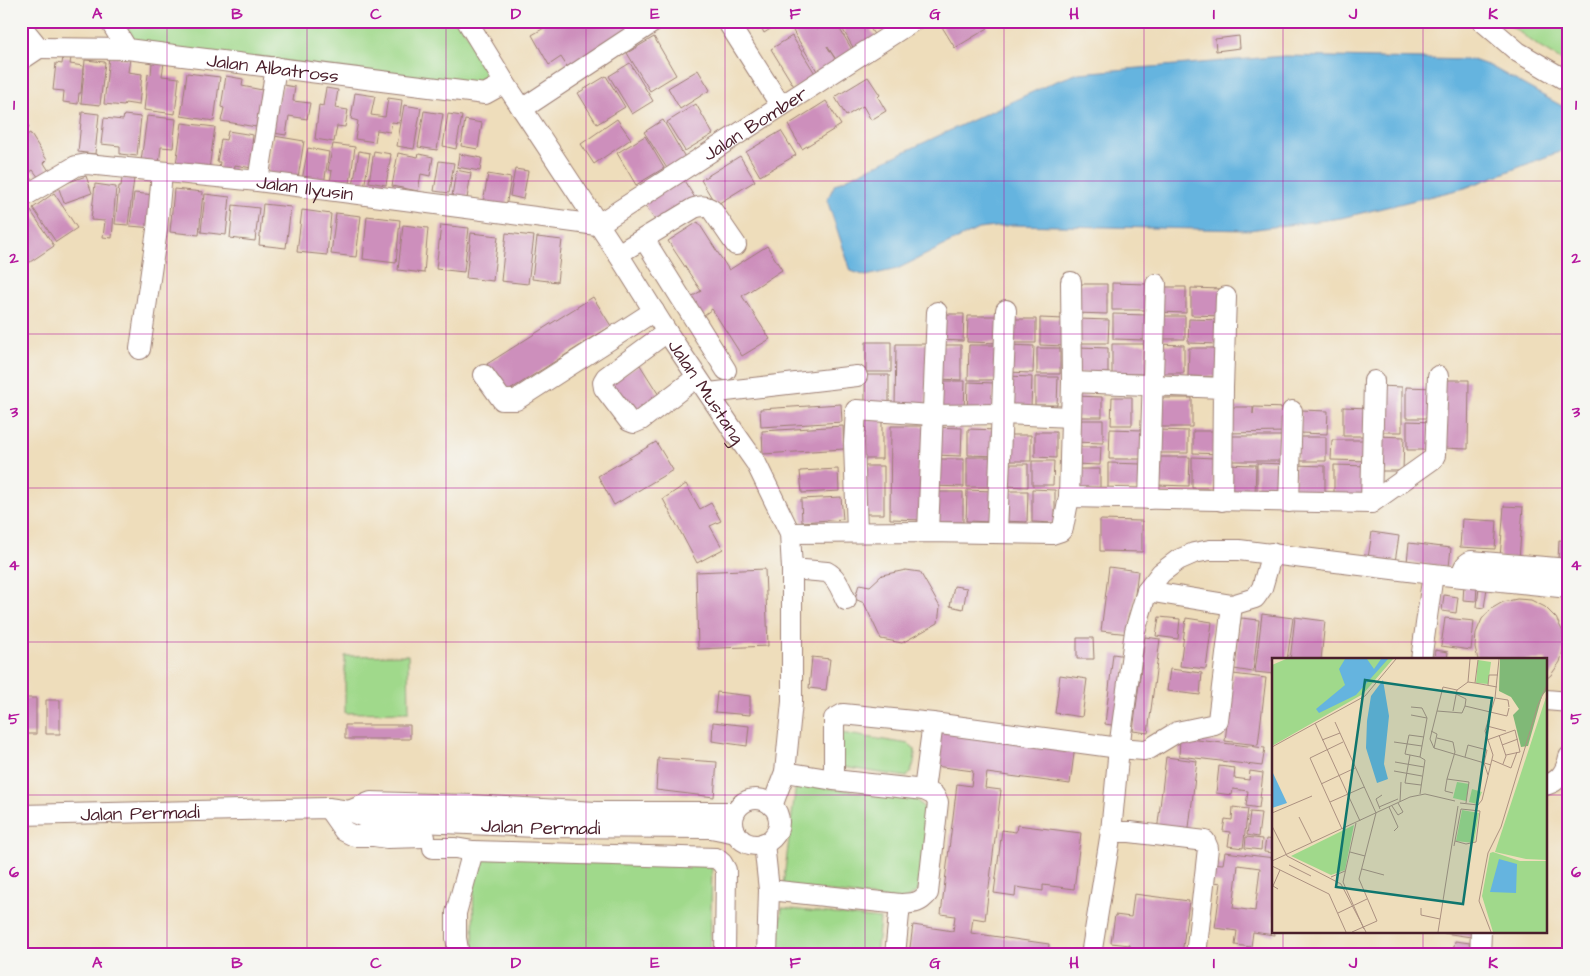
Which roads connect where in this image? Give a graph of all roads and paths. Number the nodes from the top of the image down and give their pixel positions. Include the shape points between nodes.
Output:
1 (110, 21) edge
2 (467, 21) edge
3 (655, 21) edge
4 (727, 21) edge
5 (913, 21) edge
6 (1482, 21) edge
7 (26, 29) edge
8 (38, 48) junction
9 (127, 50) junction
10 (21, 60) edge
11 (276, 68) junction
12 (1569, 82) edge
13 (505, 84) junction
14 (781, 106) junction
15 (522, 109) junction
16 (162, 172) junction
17 (258, 182) junction
18 (21, 198) edge
19 (597, 225) junction
20 (644, 239) junction
21 (736, 245) dead end
22 (618, 254) junction
23 (1072, 282) dead end
24 (1156, 284) dead end
25 (1226, 297) dead end
26 (1006, 310) dead end
27 (654, 311) junction
28 (937, 312) dead end
29 (667, 332) junction
30 (140, 349) dead end
31 (726, 370) dead end
32 (484, 375) dead end
33 (857, 376) dead end
34 (1438, 376) dead end
35 (1374, 381) dead end
36 (1072, 382) junction
37 (703, 385) junction
38 (1152, 385) junction
39 (1223, 388) junction
40 (1292, 411) dead end
41 (1003, 414) junction
42 (932, 415) junction
43 (1072, 417) junction
44 (1069, 497) junction
45 (1148, 499) junction
46 (1222, 501) junction
47 (1289, 502) junction
48 (1371, 503) junction
49 (790, 532) junction
50 (857, 532) junction
51 (928, 532) junction
52 (997, 532) junction
53 (1272, 553) junction
54 (792, 569) junction
55 (1569, 569) edge
56 (1433, 574) junction
57 (1462, 576) junction
58 (1569, 588) edge
59 (1147, 590) junction
60 (846, 600) dead end
61 (1232, 605) junction
62 (1421, 658) edge
63 (1548, 700) edge
64 (1569, 702) edge
65 (933, 723) junction
66 (1119, 748) junction
67 (1569, 757) edge
68 (786, 772) junction
69 (834, 780) junction
70 (1548, 784) edge
71 (924, 790) junction
72 (772, 806) junction
73 (328, 808) junction
74 (349, 811) junction
75 (735, 812) junction
76 (21, 815) edge
77 (736, 832) junction
78 (1111, 832) junction
79 (764, 843) junction
80 (473, 851) junction
81 (769, 890) junction
82 (900, 904) junction
83 (1481, 934) edge
84 (459, 955) edge
85 (725, 955) edge
86 (767, 955) edge
87 (895, 955) edge
88 (1091, 955) edge
89 (1196, 955) edge
90 (1480, 955) edge

1 - 9 street
2 - 13 street, Jalan Mustang
3 - 15 street
4 - 14 street
5 - 14 street, Jalan Bomber
6 - 12 street via 1518,52
7 - 8 street
8 - 9 street, Jalan Albatross
8 - 10 street
9 - 11 street, Jalan Albatross
11 - 13 street, Jalan Albatross via 485,94
11 - 17 street
13 - 15 street, Jalan Mustang
14 - 19 street, Jalan Bomber
15 - 19 street, Jalan Mustang
16 - 17 street, Jalan Ilyusin
16 - 18 street, Jalan Ilyusin via 81,164
16 - 30 street
17 - 19 street, Jalan Ilyusin
19 - 22 street, Jalan Mustang
20 - 21 street via 694,208 703,206 712,210
20 - 22 street
20 - 31 street
22 - 27 street, Jalan Mustang
23 - 36 street
24 - 38 street
25 - 39 street
26 - 41 street
27 - 29 street, Jalan Mustang
27 - 32 street via 516,400 502,400
28 - 42 street
29 - 37 street, Jalan Mustang
29 - 37 street via 606,377 604,388 634,423
33 - 37 street
34 - 48 street via 1435,456
35 - 48 street
36 - 38 street
36 - 43 street
37 - 49 street, Jalan Mustang via 756,462
38 - 39 street
38 - 45 street
39 - 46 street
40 - 47 street
41 - 42 street
41 - 43 street
41 - 52 street
42 - 50 street via 856,410
42 - 51 street
43 - 44 street
44 - 45 street
44 - 52 street via 1065,522 1058,533
45 - 46 street
46 - 47 street
47 - 48 street
49 - 50 street
49 - 54 street, Jalan Mustang
50 - 51 street
51 - 52 street
53 - 56 street
53 - 59 street via 1210,550 1194,553 1161,573
53 - 61 street via 1260,594
54 - 60 street via 831,574
54 - 68 street, Jalan Mustang via 792,702
55 - 57 street via 1471,561 1463,568
56 - 57 street
56 - 62 street
57 - 58 street
59 - 61 street
59 - 66 street via 1135,631
61 - 66 street via 1215,724 1177,732 1149,749
63 - 64 street
65 - 66 street
65 - 69 street via 838,716 834,719
65 - 71 street
66 - 78 street
67 - 70 street via 1561,776
68 - 69 street
68 - 72 street, Jalan Mustang
69 - 71 street
71 - 82 street via 934,795 938,802 928,893 916,903
72 - 75 street via 757,799 748,800
72 - 79 street via 778,823 776,832
73 - 74 street, Jalan Permadi
73 - 76 street, Jalan Permadi
73 - 80 street via 344,831 354,836 429,842
74 - 75 street, Jalan Permadi via 371,802 596,812
74 - 77 street, Jalan Permadi via 371,820 537,827 711,828
75 - 77 street via 733,825
77 - 79 street via 748,844
78 - 88 street
78 - 89 street via 1205,841 1208,848
79 - 81 street
80 - 84 street via 456,913
80 - 85 street via 716,858 726,870
81 - 82 street
81 - 86 street
82 - 87 street
83 - 90 street

